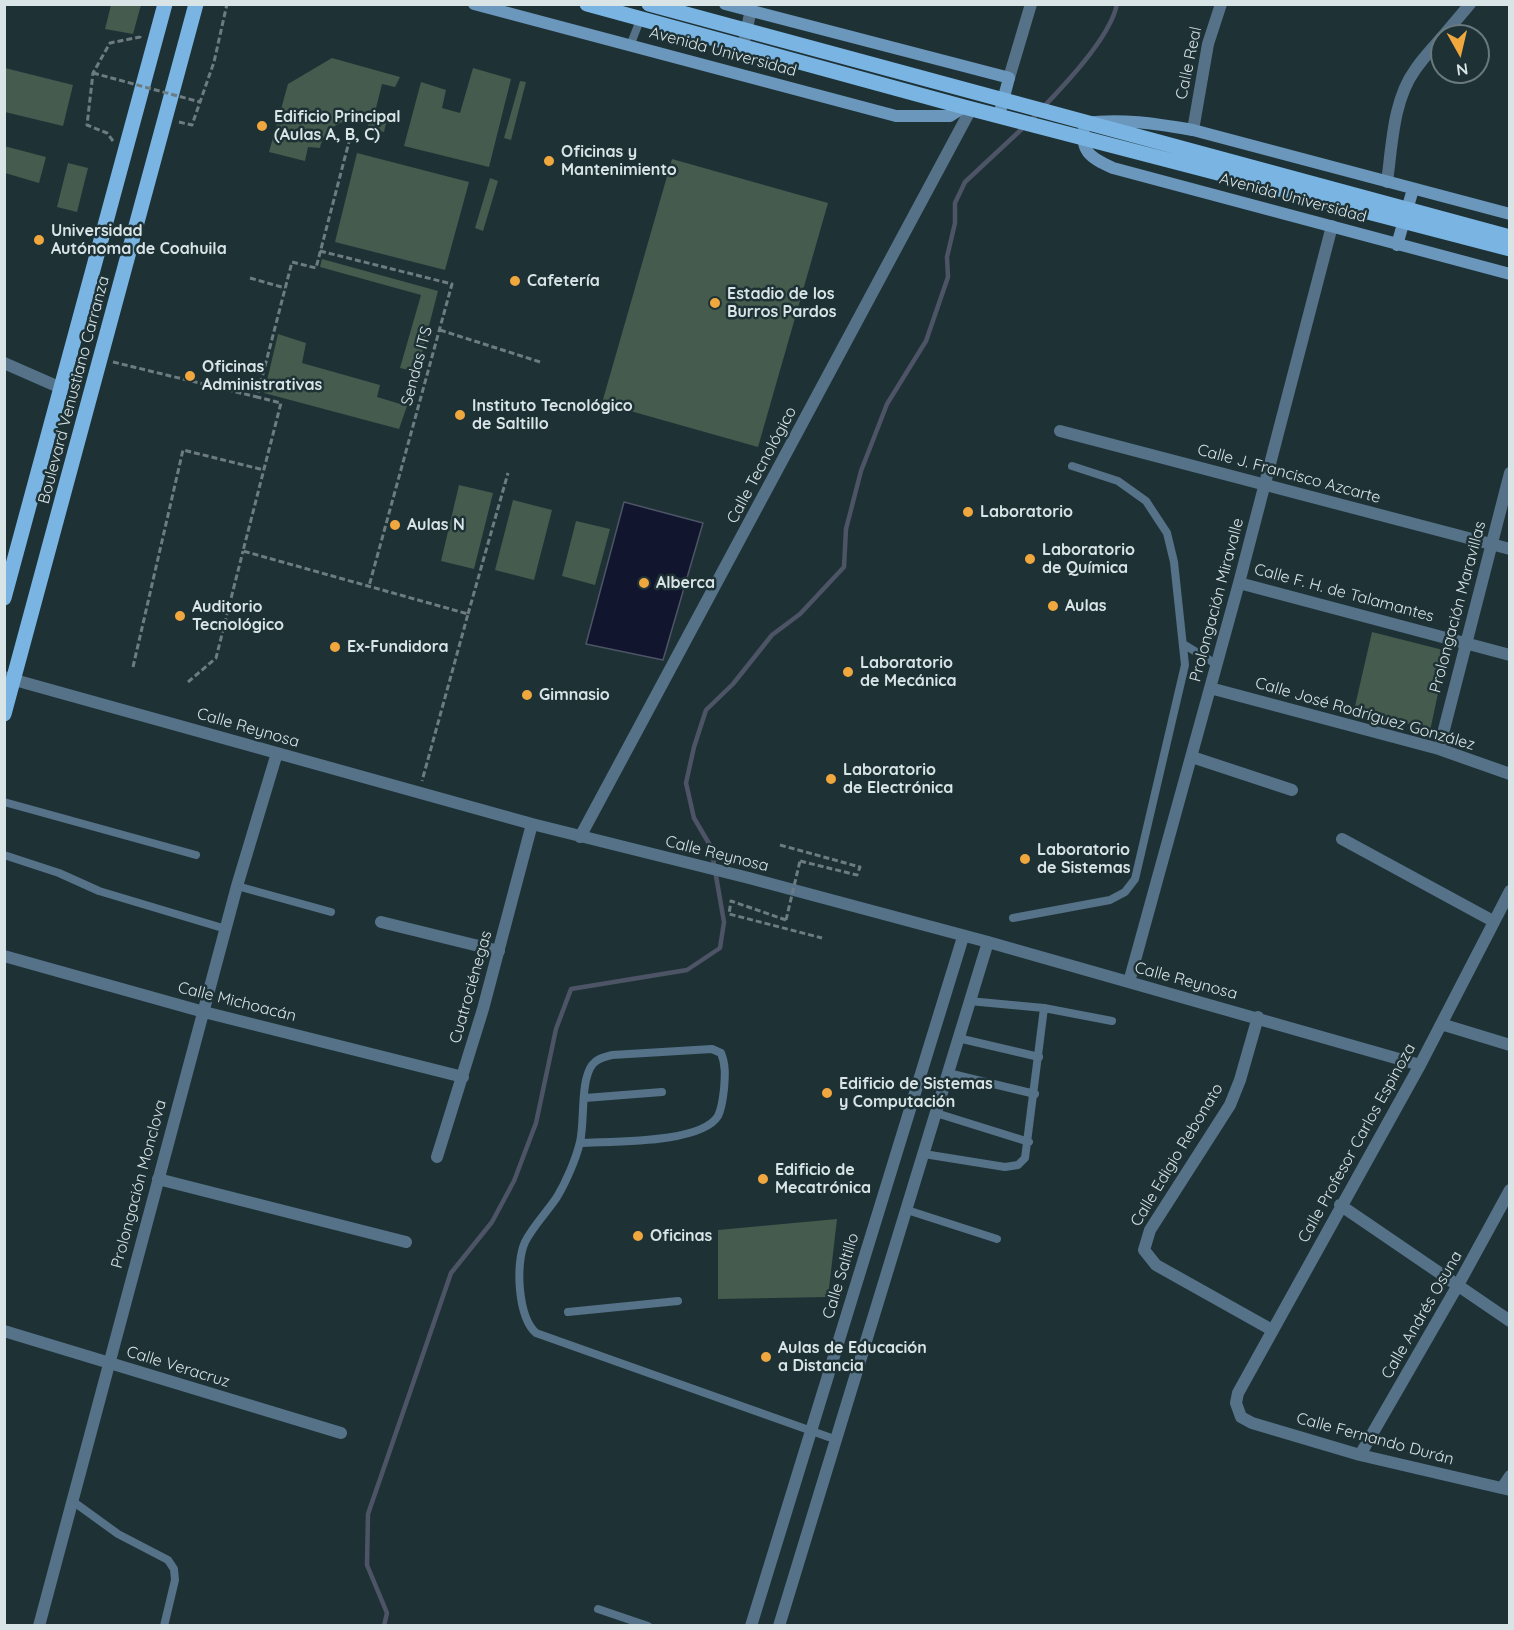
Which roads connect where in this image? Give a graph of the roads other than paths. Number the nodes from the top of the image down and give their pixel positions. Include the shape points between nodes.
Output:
1 (165, 4) edge
2 (196, 4) edge
3 (474, 4) edge
4 (587, 4) edge
5 (649, 4) edge
6 (724, 4) edge
7 (1031, 4) edge
8 (1221, 4) edge
9 (1470, 4) edge
10 (751, 8) edge
11 (640, 20) junction
12 (1454, 24) edge
13 (747, 29) junction
14 (630, 46) junction
15 (743, 48) junction
16 (1430, 52) edge
17 (1010, 78) junction
18 (968, 108) junction
19 (1001, 109) junction
20 (1084, 130) junction
21 (1193, 130) junction
22 (1340, 169) junction
23 (1388, 182) junction
24 (1413, 189) junction
25 (1335, 191) junction
26 (1509, 214) edge
27 (1405, 215) junction
28 (1332, 226) junction
29 (1509, 237) edge
30 (1398, 245) junction
31 (1509, 249) edge
32 (1509, 274) edge
33 (4, 363) edge
34 (61, 388) junction
35 (1060, 431) dead end
36 (1072, 466) dead end
37 (1509, 473) edge
38 (1264, 485) junction
39 (1491, 543) junction
40 (1509, 549) edge
41 (1239, 583) junction
42 (4, 598) edge
43 (1465, 642) junction
44 (1183, 644) junction
45 (1509, 655) edge
46 (1216, 664) junction
47 (9, 678) edge
48 (1210, 688) junction
49 (4, 714) edge
50 (1439, 749) junction
51 (277, 753) junction
52 (1192, 758) junction
53 (1509, 774) edge
54 (1292, 790) dead end
55 (4, 802) edge
56 (532, 824) junction
57 (580, 837) junction
58 (1342, 839) dead end
59 (4, 855) edge
60 (196, 855) dead end
61 (237, 886) junction
62 (1509, 891) edge
63 (331, 912) dead end
64 (1013, 918) dead end
65 (1493, 921) junction
66 (381, 922) dead end
67 (226, 929) junction
68 (963, 937) junction
69 (988, 942) junction
70 (499, 951) junction
71 (4, 956) edge
72 (1129, 982) junction
73 (969, 1001) junction
74 (1044, 1008) junction
75 (204, 1012) junction
76 (1258, 1017) junction
77 (1112, 1021) dead end
78 (1441, 1024) junction
79 (958, 1038) junction
80 (1509, 1045) edge
81 (1039, 1057) junction
82 (1420, 1065) junction
83 (948, 1073) junction
84 (463, 1077) junction
85 (662, 1092) dead end
86 (1035, 1094) junction
87 (585, 1098) junction
88 (936, 1113) junction
89 (1029, 1142) junction
90 (580, 1143) junction
91 (924, 1154) junction
92 (437, 1157) dead end
93 (158, 1179) junction
94 (1509, 1190) edge
95 (1340, 1205) junction
96 (907, 1210) junction
97 (997, 1239) dead end
98 (406, 1242) dead end
99 (1458, 1285) junction
100 (678, 1301) dead end
101 (568, 1312) dead end
102 (1509, 1321) edge
103 (1272, 1330) junction
104 (4, 1331) edge
105 (108, 1363) junction
106 (1238, 1410) joint
107 (811, 1431) junction
108 (341, 1433) dead end
109 (837, 1440) junction
110 (1360, 1455) junction
111 (1509, 1476) edge
112 (1506, 1489) edge
113 (71, 1500) junction
114 (597, 1609) dead end
115 (39, 1626) edge
116 (164, 1626) edge
117 (648, 1626) edge
118 (751, 1626) edge
119 (779, 1626) edge

1 - 34 main road, Boulevard Venustiano Carranza
2 - 47 main road, Boulevard Venustiano Carranza
3 - 14 street, Avenida Universidad
4 - 11 main road, Avenida Universidad
5 - 13 main road, Avenida Universidad
6 - 10 street
7 - 17 street
8 - 21 street, Calle Real via 1208,44
9 - 12 street
10 - 13 street
10 - 17 street
11 - 14 lane
11 - 15 main road, Avenida Universidad
13 - 15 street
13 - 19 main road, Avenida Universidad
14 - 18 street, Avenida Universidad via 896,116 950,116
15 - 18 main road, Avenida Universidad
16 - 23 street via 1414,71 1405,91 1396,121
17 - 19 street
18 - 19 main road, Avenida Universidad
18 - 57 street, Calle Tecnológico
19 - 20 main road, Avenida Universidad
20 - 21 street, Avenida Universidad via 1121,120
20 - 25 main road, Avenida Universidad
20 - 27 main road, Avenida Universidad
20 - 28 street, Avenida Universidad via 1084,149 1113,168
21 - 22 street, Avenida Universidad
22 - 23 street, Avenida Universidad
22 - 25 street
23 - 24 street, Avenida Universidad
24 - 26 street, Avenida Universidad
24 - 27 street
25 - 27 main road, Avenida Universidad
27 - 29 main road, Avenida Universidad
27 - 30 street
27 - 31 main road, Avenida Universidad
28 - 30 street, Avenida Universidad
28 - 38 street, Prolongación Miravalle
30 - 32 street, Avenida Universidad
33 - 34 street
34 - 42 main road, Boulevard Venustiano Carranza
35 - 38 street, Calle J. Francisco Azcarte
36 - 44 lane via 1118,481 1137,494 1167,533 1176,572
37 - 39 street, Prolongación Maravillas
38 - 39 street, Calle J. Francisco Azcarte
38 - 41 street, Prolongación Miravalle
39 - 40 street, Calle J. Francisco Azcarte
39 - 43 street, Prolongación Maravillas
41 - 43 street, Calle F. H. de Talamantes
41 - 46 street, Prolongación Miravalle
43 - 45 street, Calle F. H. de Talamantes
43 - 50 street, Prolongación Maravillas
44 - 46 lane
44 - 64 lane via 1182,684 1135,879 1125,892 1110,900
46 - 48 street, Prolongación Miravalle
47 - 49 main road, Boulevard Venustiano Carranza
47 - 51 street, Calle Reynosa
48 - 50 street, Calle José Rodríguez González
48 - 52 street, Prolongación Miravalle
50 - 53 street, Calle José Rodríguez González
51 - 56 street, Calle Reynosa
51 - 61 street, Prolongación Monclova
52 - 54 street
52 - 72 street, Prolongación Miravalle
55 - 60 lane
56 - 57 street, Calle Reynosa
56 - 70 street, Cuatrociénegas
57 - 68 street, Calle Reynosa via 749,878
58 - 65 street
59 - 67 lane via 99,891
61 - 63 lane
61 - 67 street, Prolongación Monclova
62 - 65 street, Calle Profesor Carlos Espinoza
65 - 78 street, Calle Profesor Carlos Espinoza
66 - 70 street
67 - 75 street, Prolongación Monclova
68 - 69 street, Calle Reynosa
68 - 107 street, Calle Saltillo
69 - 72 street, Calle Reynosa
69 - 73 street
70 - 84 street, Cuatrociénegas
71 - 75 street, Calle Michoacán
72 - 76 street, Calle Reynosa
73 - 74 lane
73 - 79 street
74 - 77 lane
74 - 81 lane
75 - 84 street, Calle Michoacán
75 - 93 street, Prolongación Monclova
76 - 82 street, Calle Reynosa
76 - 103 street, Calle Edigio Rebonato via 1230,1105 1145,1240 1144,1250 1156,1265
78 - 80 street
78 - 82 street, Calle Profesor Carlos Espinoza
79 - 81 lane
79 - 83 street
81 - 86 lane
82 - 95 street, Calle Profesor Carlos Espinoza
83 - 86 lane
83 - 88 street
84 - 92 street, Cuatrociénegas
85 - 87 lane
86 - 89 lane
87 - 90 lane
87 - 90 lane via 592,1065 600,1058 712,1049 721,1053 725,1062 722,1103 718,1116 709,1125 668,1138
88 - 89 lane
88 - 91 street
89 - 91 lane via 1025,1158 1018,1166
90 - 107 lane via 558,1195 521,1253 521,1292 529,1327 536,1333
91 - 96 street
93 - 98 street
93 - 105 street, Prolongación Monclova
94 - 99 street, Calle Andrés Osuna
95 - 99 street
95 - 103 street, Calle Profesor Carlos Espinoza
96 - 97 lane
96 - 109 street
99 - 102 street
99 - 110 street, Calle Andrés Osuna
100 - 101 lane
103 - 106 street, Calle Profesor Carlos Espinoza via 1238,1393
104 - 105 street, Calle Veracruz
105 - 108 street, Calle Veracruz
105 - 113 street, Prolongación Monclova
106 - 110 street, Calle Fernando Durán via 1241,1417 1252,1422
107 - 109 lane
107 - 118 street, Calle Saltillo
109 - 119 street
110 - 112 street, Calle Fernando Durán
111 - 112 street
113 - 115 street, Prolongación Monclova
113 - 116 lane via 118,1534 168,1560 175,1580
114 - 117 lane

